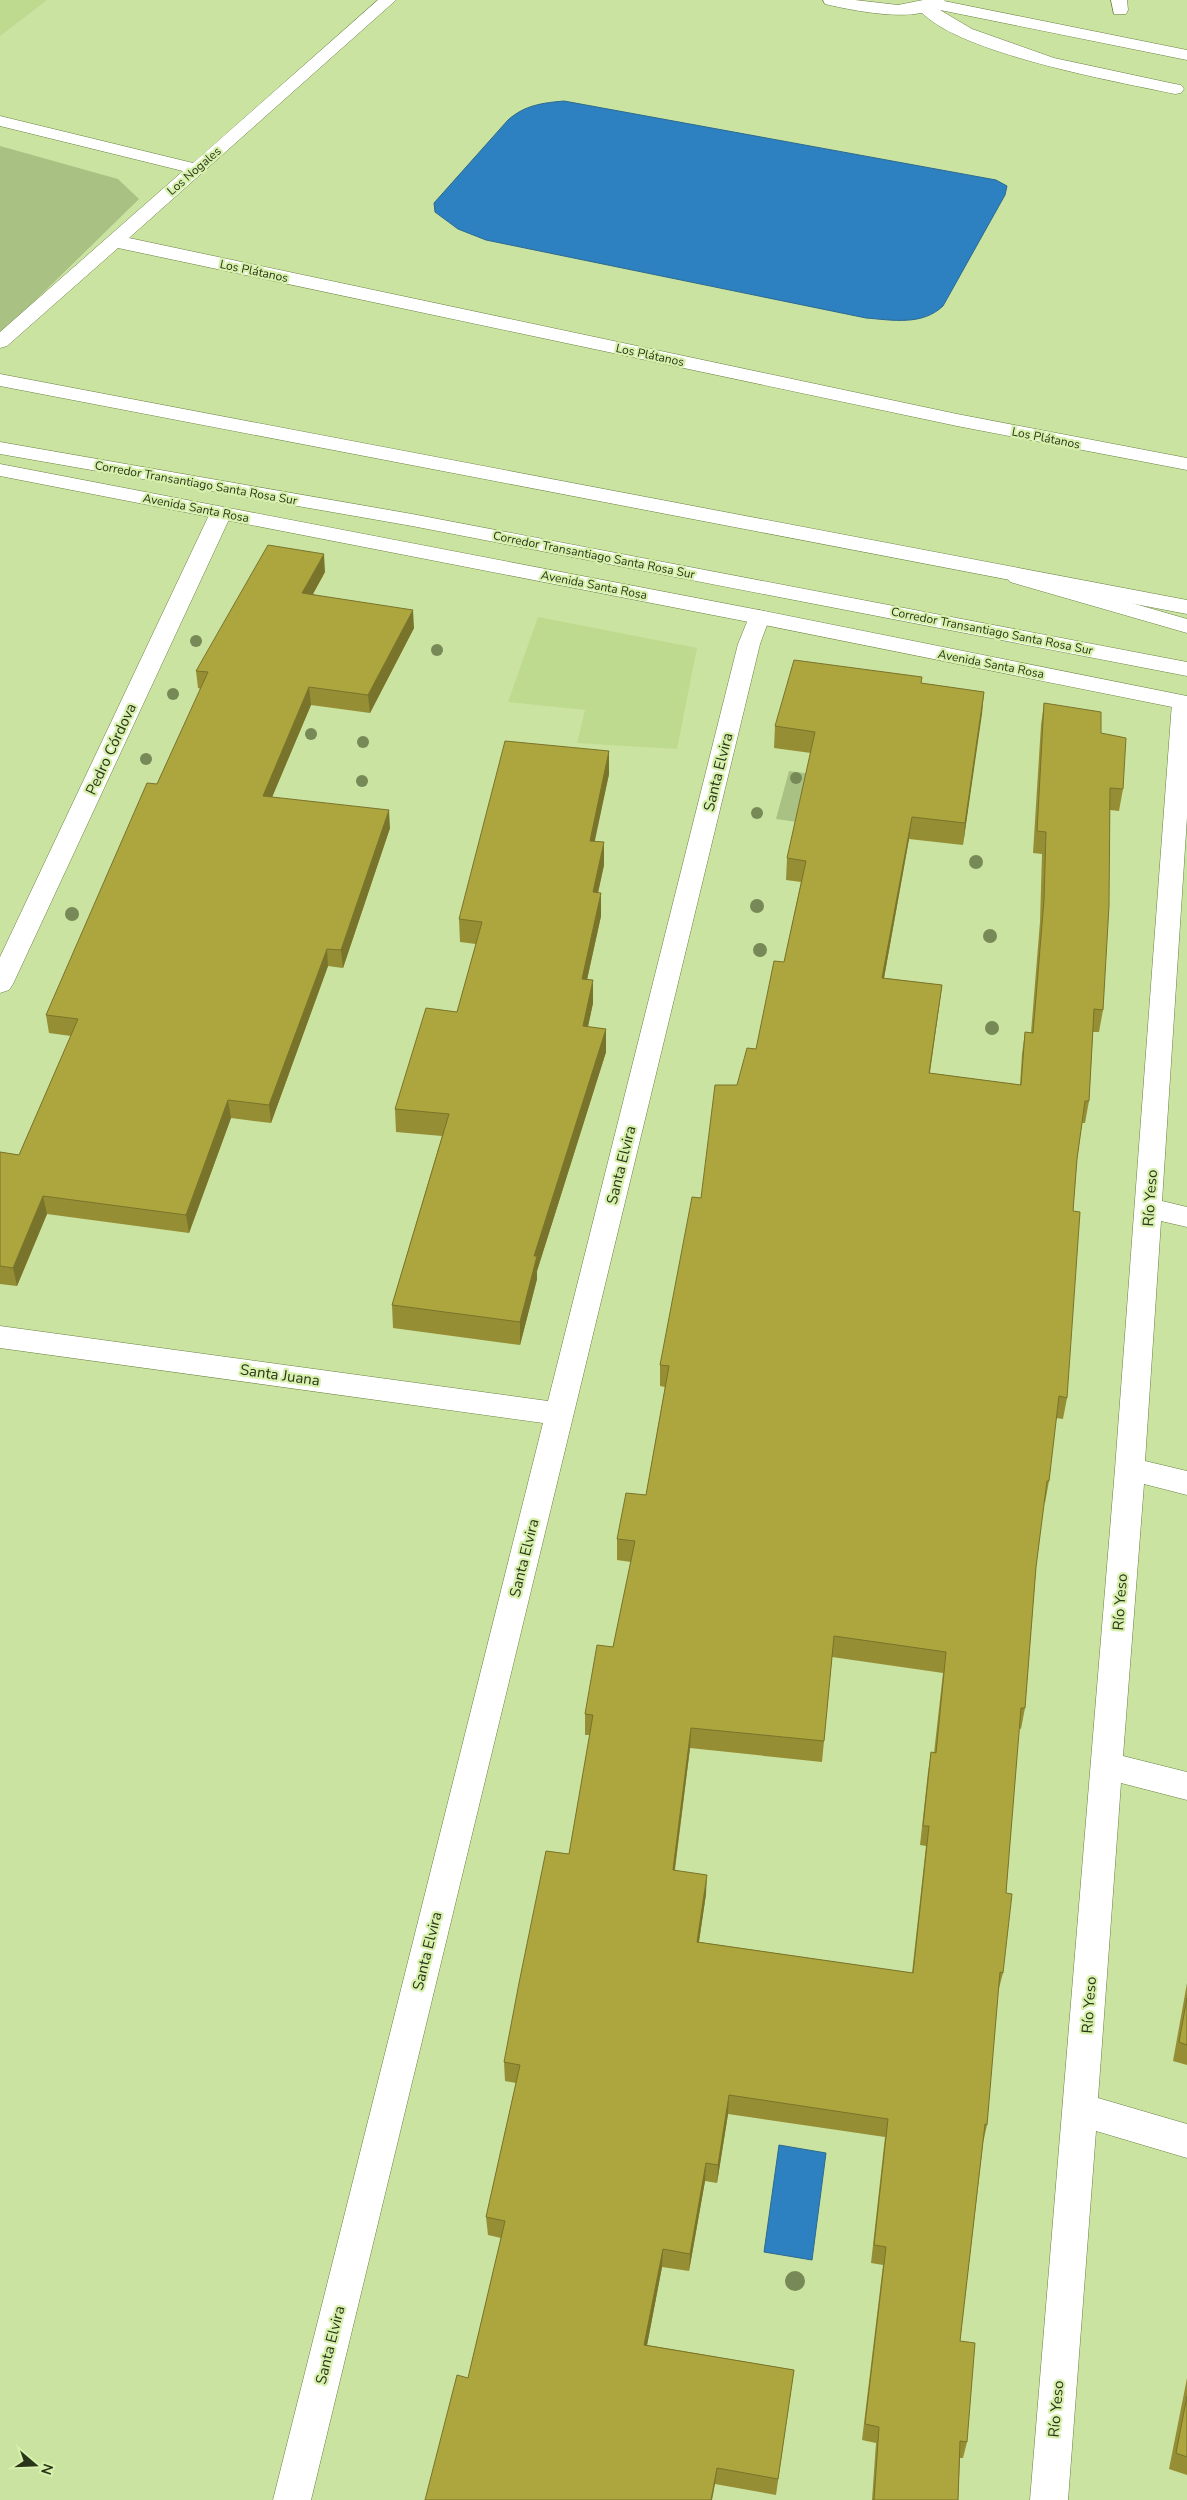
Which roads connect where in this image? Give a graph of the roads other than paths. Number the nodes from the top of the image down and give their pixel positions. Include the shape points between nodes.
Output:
1 (388, 0) edge
2 (831, 0) edge
3 (931, 4) edge
4 (1187, 55) edge
5 (1175, 89) dead end
6 (0, 121) edge
7 (196, 169) junction
8 (114, 241) junction
9 (0, 342) edge
10 (0, 380) edge
11 (0, 436) edge
12 (0, 448) edge
13 (1187, 464) edge
14 (0, 470) edge
15 (221, 513) junction
16 (999, 572) junction
17 (1187, 606) edge
18 (759, 617) junction
19 (1187, 626) edge
20 (1187, 654) edge
21 (1187, 669) edge
22 (1185, 703) edge
23 (0, 984) edge
24 (1149, 1208) junction
25 (1187, 1217) edge
26 (0, 1337) edge
27 (559, 1414) junction
28 (1130, 1469) junction
29 (1187, 1483) edge
30 (1108, 1766) junction
31 (1187, 1786) edge
32 (1081, 2110) junction
33 (1187, 2141) edge
34 (292, 2500) edge
35 (1049, 2500) edge

1 - 7 street, Los Nogales
2 - 3 street via 892,11
3 - 4 street
3 - 5 street via 946,23 966,33 1049,62
6 - 7 street
7 - 8 street, Los Nogales
8 - 9 street, Los Nogales
8 - 13 street, Los Plátanos via 938,416
10 - 16 street
11 - 20 street, Corredor Transantiago Santa Rosa Sur via 392,505
12 - 21 street, Corredor Transantiago Santa Rosa Sur via 422,522
14 - 15 street, Avenida Santa Rosa
15 - 18 street, Avenida Santa Rosa
15 - 23 street, Pedro Córdova
16 - 17 street
16 - 19 street
18 - 22 street, Avenida Santa Rosa
18 - 27 street, Santa Elvira via 749,644
22 - 24 street, Río Yeso
24 - 25 street
24 - 28 street, Río Yeso
26 - 27 street, Santa Juana
27 - 34 street, Santa Elvira
28 - 29 street
28 - 30 street, Río Yeso
30 - 31 street
30 - 32 street, Río Yeso
32 - 33 street
32 - 35 street, Río Yeso

